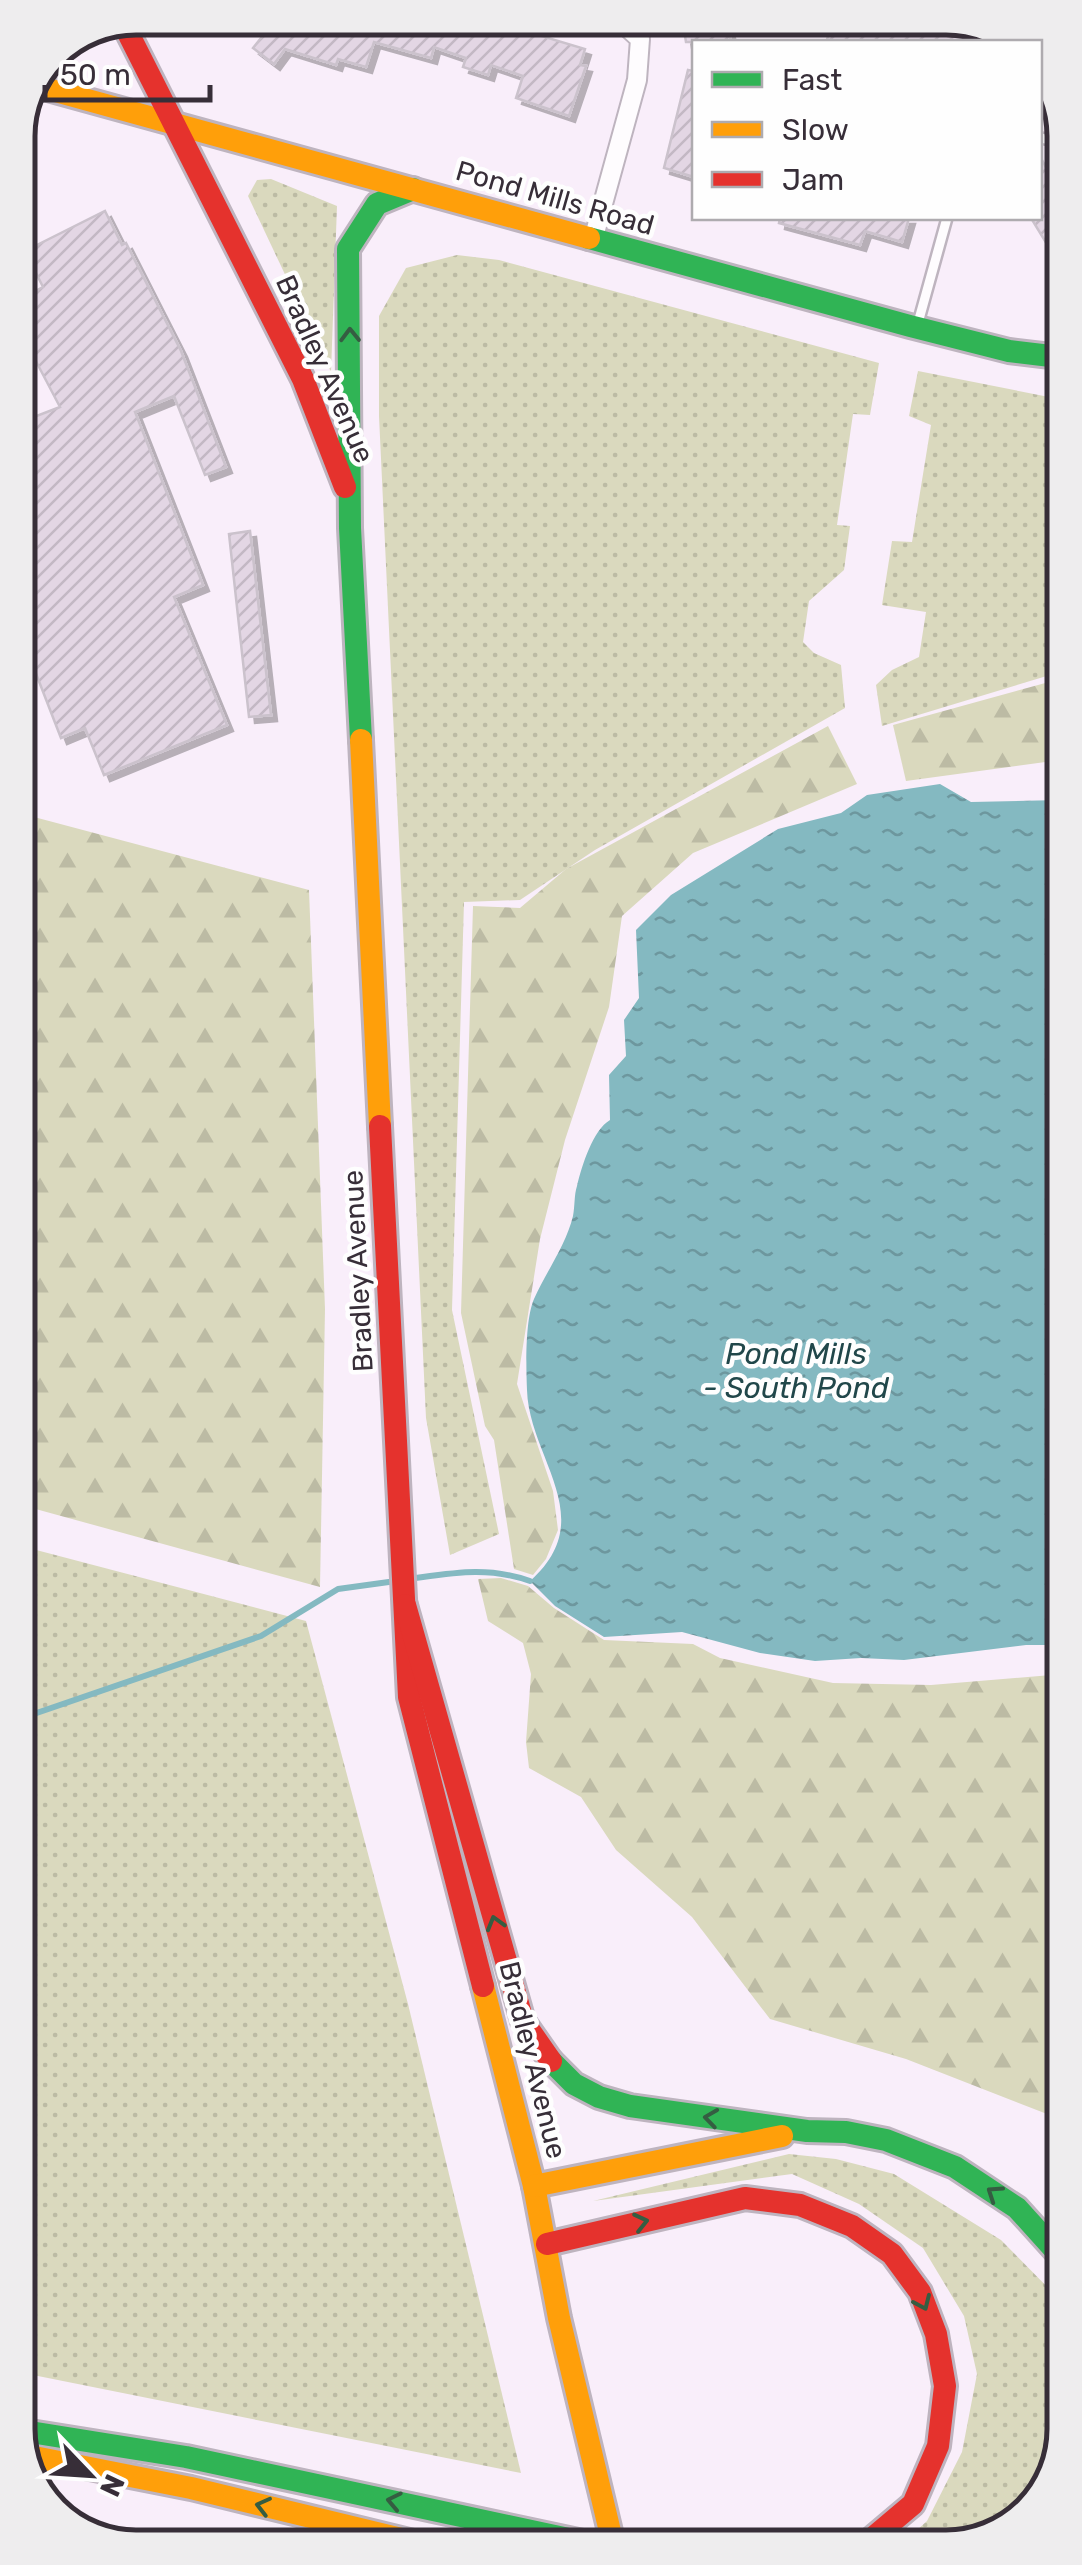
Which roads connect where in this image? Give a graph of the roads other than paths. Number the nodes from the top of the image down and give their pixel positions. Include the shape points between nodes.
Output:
1 (636, 35) edge
2 (129, 36) edge
3 (47, 89) edge
4 (173, 122) junction
5 (413, 188) junction
6 (946, 220) edge
7 (593, 240) junction
8 (918, 326) junction
9 (1047, 356) edge
10 (351, 502) junction
11 (404, 1606) junction
12 (807, 2131) junction
13 (534, 2186) junction
14 (1047, 2242) edge
15 (546, 2244) junction
16 (35, 2433) edge
17 (39, 2458) edge
18 (364, 2530) edge
19 (527, 2530) edge
20 (610, 2530) edge
21 (883, 2530) edge

1 - 7 street via 637,80
2 - 4 main road, Bradley Avenue
3 - 4 main road, Pond Mills Road
4 - 5 main road, Pond Mills Road
4 - 10 main road, Bradley Avenue via 303,379
5 - 7 main road, Pond Mills Road
10 -> 5 main road via 348,249 377,204
6 - 8 lane
7 - 8 main road, Pond Mills Road
8 - 9 main road, Pond Mills Road
10 - 11 main road, Bradley Avenue
12 -> 11 main road via 630,2106 574,2084 546,2056 523,2021
11 - 13 main road, Bradley Avenue via 409,1697
12 - 13 main road
14 -> 12 main road via 1016,2208 955,2167 886,2140
13 - 15 main road, Bradley Avenue
15 - 20 main road, Bradley Avenue
15 -> 21 main road via 745,2198 800,2205 852,2226 892,2254 920,2292 945,2386 938,2446 914,2504
19 -> 16 main road via 186,2456
18 -> 17 main road

